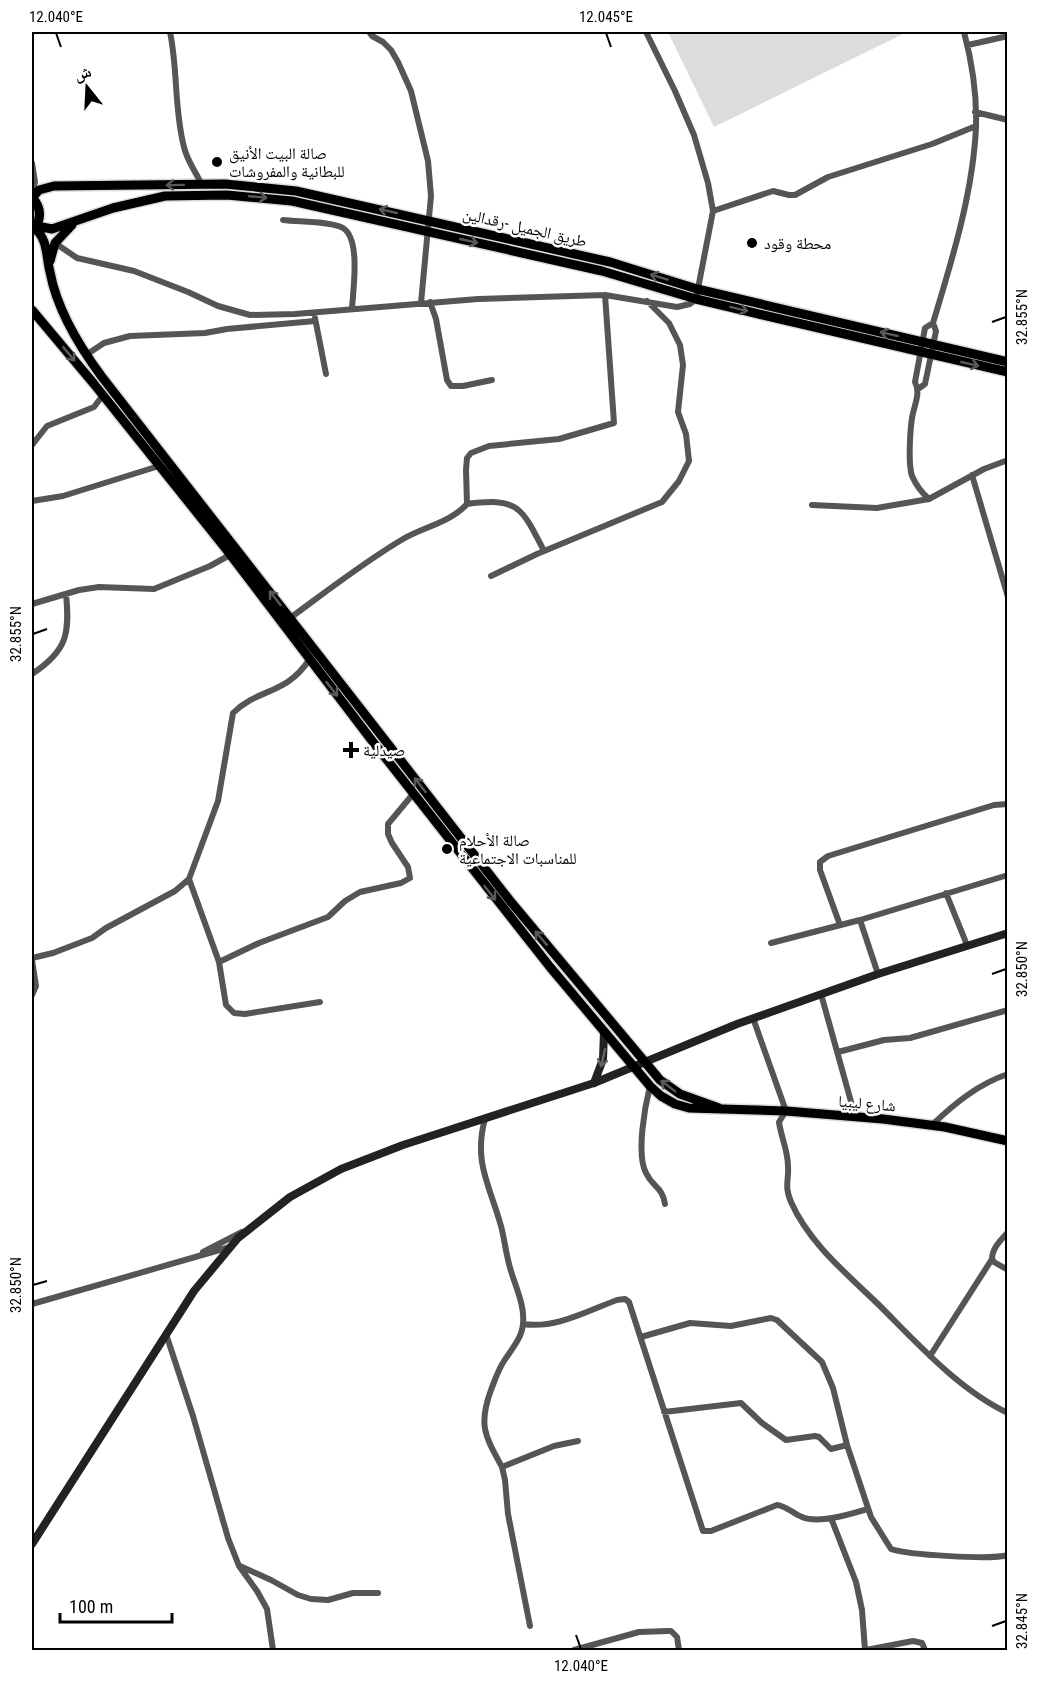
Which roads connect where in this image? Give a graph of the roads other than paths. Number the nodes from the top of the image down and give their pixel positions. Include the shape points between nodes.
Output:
1 (170, 32) edge
2 (369, 32) edge
3 (646, 32) edge
4 (964, 32) edge
5 (1008, 36) edge
6 (968, 45) junction
7 (975, 112) junction
8 (1008, 120) edge
9 (976, 126) junction
10 (32, 163) edge
11 (202, 185) junction
12 (32, 191) edge
13 (32, 197) edge
14 (713, 212) junction
15 (81, 219) junction
16 (283, 220) dead end
17 (427, 225) junction
18 (35, 229) edge
19 (56, 243) junction
20 (49, 269) junction
21 (697, 294) junction
22 (605, 295) junction
23 (647, 301) junction
24 (430, 302) junction
25 (421, 303) junction
26 (352, 309) junction
27 (32, 310) edge
28 (314, 312) junction
29 (315, 321) junction
30 (933, 322) junction
31 (934, 345) junction
32 (921, 347) junction
33 (86, 355) junction
34 (932, 355) junction
35 (1008, 362) edge
36 (1008, 372) edge
37 (326, 374) dead end
38 (98, 380) junction
39 (492, 380) dead end
40 (918, 389) junction
41 (103, 395) junction
42 (32, 445) edge
43 (1008, 460) edge
44 (159, 466) junction
45 (972, 475) junction
46 (929, 499) junction
47 (32, 501) edge
48 (467, 504) junction
49 (812, 505) dead end
50 (544, 551) junction
51 (230, 555) junction
52 (491, 576) dead end
53 (66, 594) junction
54 (1008, 597) edge
55 (32, 604) edge
56 (290, 618) junction
57 (309, 660) junction
58 (32, 674) edge
59 (414, 794) junction
60 (1008, 804) edge
61 (1008, 875) edge
62 (189, 879) junction
63 (946, 893) junction
64 (860, 920) junction
65 (840, 925) junction
66 (1008, 933) edge
67 (771, 943) dead end
68 (967, 945) junction
69 (32, 959) edge
70 (219, 962) junction
71 (878, 974) junction
72 (32, 994) edge
73 (821, 994) junction
74 (320, 1002) dead end
75 (1008, 1010) edge
76 (753, 1018) junction
77 (604, 1032) junction
78 (838, 1052) junction
79 (646, 1062) junction
80 (634, 1067) junction
81 (1008, 1074) edge
82 (594, 1083) junction
83 (650, 1086) junction
84 (721, 1109) junction
85 (786, 1111) junction
86 (855, 1116) junction
87 (485, 1119) junction
88 (932, 1125) junction
89 (1008, 1141) edge
90 (665, 1204) dead end
91 (250, 1229) junction
92 (1008, 1232) edge
93 (230, 1247) junction
94 (200, 1254) junction
95 (992, 1259) junction
96 (1008, 1270) edge
97 (32, 1304) edge
98 (523, 1324) junction
99 (166, 1333) junction
100 (641, 1337) junction
101 (930, 1356) junction
102 (664, 1412) junction
103 (1008, 1413) edge
104 (578, 1441) dead end
105 (847, 1445) junction
106 (502, 1467) junction
107 (868, 1509) junction
108 (831, 1518) junction
109 (32, 1544) edge
110 (1008, 1555) edge
111 (239, 1566) junction
112 (378, 1593) dead end
113 (530, 1626) dead end
114 (273, 1650) edge
115 (574, 1650) edge
116 (678, 1650) edge
117 (865, 1650) edge
118 (925, 1650) edge

1 - 11 street via 180,128 188,161
2 - 17 street via 391,50 411,91 428,161
3 - 14 street via 694,135
4 - 6 street
5 - 6 street
6 - 7 street
7 - 8 street
7 - 9 street
9 - 14 street via 828,177 795,195 773,191
9 - 30 street via 967,192
10 - 12 street
11 -> 13 main road, طريق الجميل -رقدالين via 49,186
17 -> 11 main road, طريق الجميل -رقدالين via 296,191
13 - 18 main road via 40,211
14 - 21 street
15 -> 17 main road, طريق الجميل -رقدالين via 165,196 227,195 292,201
15 - 18 main road, طريق الجميل -رقدالين via 52,230
15 - 19 main road
16 - 26 street via 343,228 351,236
17 - 21 main road, طريق الجميل -رقدالين via 610,262
17 - 25 street
18 - 20 main road via 44,241
19 - 20 main road
19 - 28 street via 77,258 134,271 235,311 250,315
20 - 33 main road via 60,307
21 - 23 street via 690,304 677,306
21 - 32 main road, طريق الجميل -رقدالين
22 - 23 street
22 - 24 street
22 - 48 street via 614,423 559,439 489,446 471,453 466,470
23 - 50 street via 669,323 680,345 683,365 678,412 689,460 679,482 662,502
24 - 25 street
24 - 39 street via 451,386
25 - 26 street
26 - 28 street
27 -> 38 main road
28 - 29 street
29 - 33 street via 205,333 130,336 104,343
29 - 37 street
30 - 31 street
30 - 32 street via 926,328
31 - 32 main road, طريق الجميل -رقدالين
31 - 34 street
31 - 35 main road, طريق الجميل -رقدالين
32 - 34 main road, طريق الجميل -رقدالين
32 - 40 street via 915,382
33 - 38 main road
34 -> 36 main road, طريق الجميل -رقدالين
34 - 40 street via 925,384
38 - 41 main road, شارع ليبيا
56 -> 38 main road
40 - 46 street via 912,419 912,475
41 - 42 street via 94,407 47,426
41 - 44 main road, شارع ليبيا
43 - 45 street
44 - 47 street via 63,496
44 - 51 main road, شارع ليبيا
45 - 46 street
45 - 54 street
46 - 49 street via 877,508
48 - 50 street via 492,501 519,508
48 - 56 street via 460,512 371,559
50 - 52 street
51 - 53 street via 154,589 99,587
51 - 57 main road, شارع ليبيا
53 - 55 street
53 - 58 street via 66,637 48,664
79 -> 56 main road via 511,902
57 -> 59 main road, شارع ليبيا
57 - 62 street via 290,682 233,713 218,801
59 - 70 street via 388,824 388,834 408,867 410,878 360,892 328,917
59 -> 77 main road, شارع ليبيا
60 - 65 street via 828,856 820,862 820,870
61 - 63 street
62 - 69 street via 92,938
62 - 70 street
63 - 64 street
63 - 68 street
64 - 65 street
64 - 71 street
65 - 67 street
66 - 68 street
68 - 71 street
69 - 72 street via 36,986
70 - 74 street via 224,1001 234,1013
71 - 73 street
73 - 76 street
73 - 78 street
75 - 78 street via 910,1038
76 - 79 street
76 - 85 street
77 - 80 main road, شارع ليبيا
77 -> 82 street via 603,1059
78 - 86 street
79 - 80 street
84 -> 79 main road via 669,1088
80 - 82 street
80 - 83 main road, شارع ليبيا
81 - 88 street via 954,1104
82 - 87 street
83 - 84 main road, شارع ليبيا via 675,1104
83 - 90 street via 643,1118 645,1171 663,1192
84 - 85 main road, شارع ليبيا
85 - 86 main road, شارع ليبيا
85 - 101 street via 779,1122 789,1167 786,1187 798,1216 823,1249
86 - 88 main road, شارع ليبيا
87 - 91 street via 340,1169 290,1197
87 - 98 street via 480,1138 483,1167 501,1225
88 - 89 main road, شارع ليبيا
91 - 93 street
91 - 94 street
92 - 95 street
93 - 94 street
93 - 99 street
94 - 97 street
95 - 96 street
95 - 101 street
98 - 100 street via 551,1325 625,1299
98 - 106 street via 499,1369 483,1423 489,1445
99 - 109 street
99 - 111 street
100 - 102 street
100 - 105 street via 690,1323 731,1326 777,1320 822,1362 833,1388
101 - 103 street via 987,1403
102 - 105 street via 741,1403 786,1440 815,1436 831,1449
102 - 108 street via 703,1531 777,1504 804,1518
104 - 106 street via 554,1446
105 - 107 street
106 - 113 street
107 - 108 street
107 - 110 street via 891,1549 971,1557
108 - 117 street via 856,1582
111 - 112 street via 311,1599 328,1600 364,1591
111 - 114 street via 267,1609
115 - 116 street via 639,1632 668,1630 677,1637
117 - 118 street via 913,1641 922,1643

